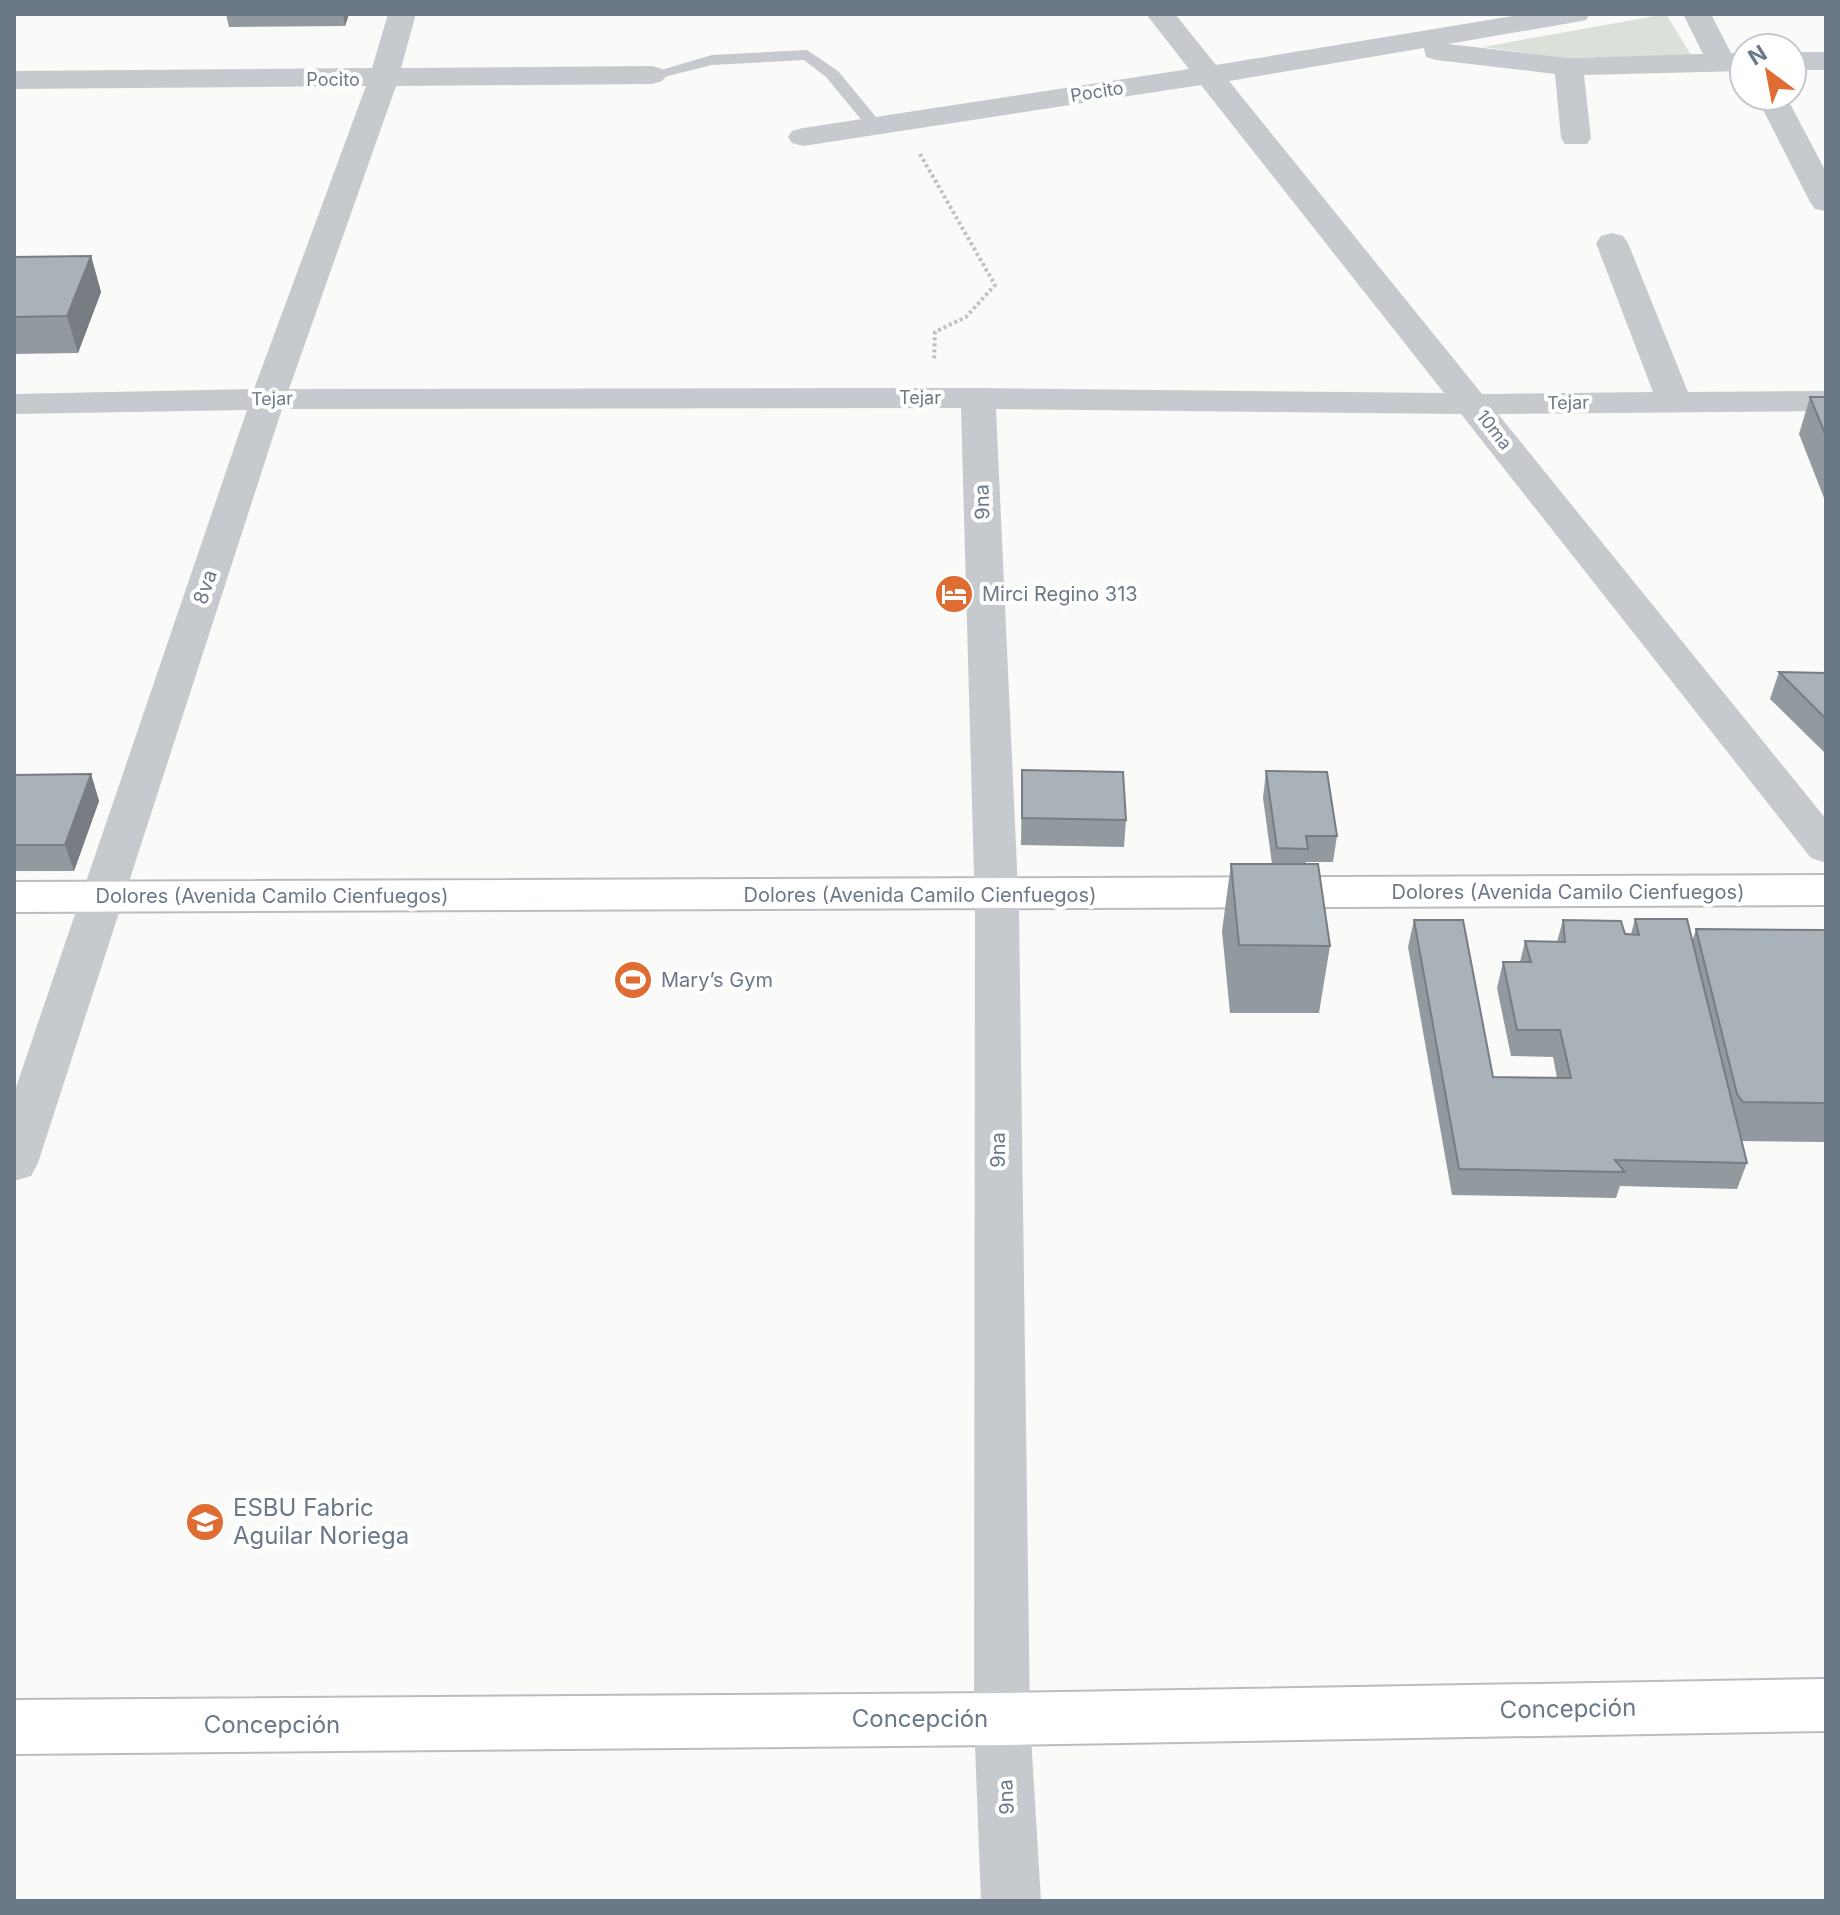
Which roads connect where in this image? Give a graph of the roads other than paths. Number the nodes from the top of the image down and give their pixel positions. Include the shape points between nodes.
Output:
1 (402, 14) edge
2 (1160, 14) edge
3 (1576, 14) edge
4 (1697, 14) edge
5 (1390, 46) junction
6 (1728, 57) edge
7 (1728, 62) edge
8 (1569, 67) junction
9 (652, 75) joint
10 (1210, 75) junction
11 (14, 80) edge
12 (383, 80) junction
13 (1779, 112) edge
14 (887, 124) junction
15 (803, 137) dead end
16 (1576, 138) dead end
17 (1826, 202) edge
18 (1612, 243) dead end
19 (978, 398) junction
20 (268, 399) junction
21 (1674, 401) junction
22 (1826, 401) edge
23 (14, 404) edge
24 (1474, 404) junction
25 (1826, 848) edge
26 (1826, 890) edge
27 (101, 896) junction
28 (996, 896) junction
29 (14, 897) edge
30 (14, 1163) edge
31 (1826, 1705) edge
32 (1002, 1719) junction
33 (14, 1727) edge
34 (1011, 1901) edge

1 - 12 street, 8va
2 - 10 street, 10ma
3 - 5 street, Pocito
4 - 6 street
5 - 8 street, Pocito
5 - 10 street, Pocito
7 - 8 street, Pocito
8 - 16 street
9 - 12 street, Pocito
9 - 14 lane via 712,60 807,55
10 - 14 street, Pocito
10 - 24 street, 10ma
11 - 12 street, Pocito
12 - 20 street, 8va
13 - 17 street
14 - 15 street, Pocito
18 - 21 street
19 - 20 street, Tejar
19 - 24 street, Tejar
19 - 28 street, 9na
20 - 23 street, Tejar
20 - 27 street, 8va
21 - 22 street, Tejar
21 - 24 street, Tejar
24 - 25 street, 10ma
26 - 28 main road, Dolores (Avenida Camilo Cienfuegos)
27 - 28 main road, Dolores (Avenida Camilo Cienfuegos)
27 - 29 main road, Dolores (Avenida Camilo Cienfuegos)
27 - 30 street, 8va
28 - 32 street, 9na
31 - 32 main road, Concepción
32 - 33 main road, Concepción
32 - 34 street, 9na

